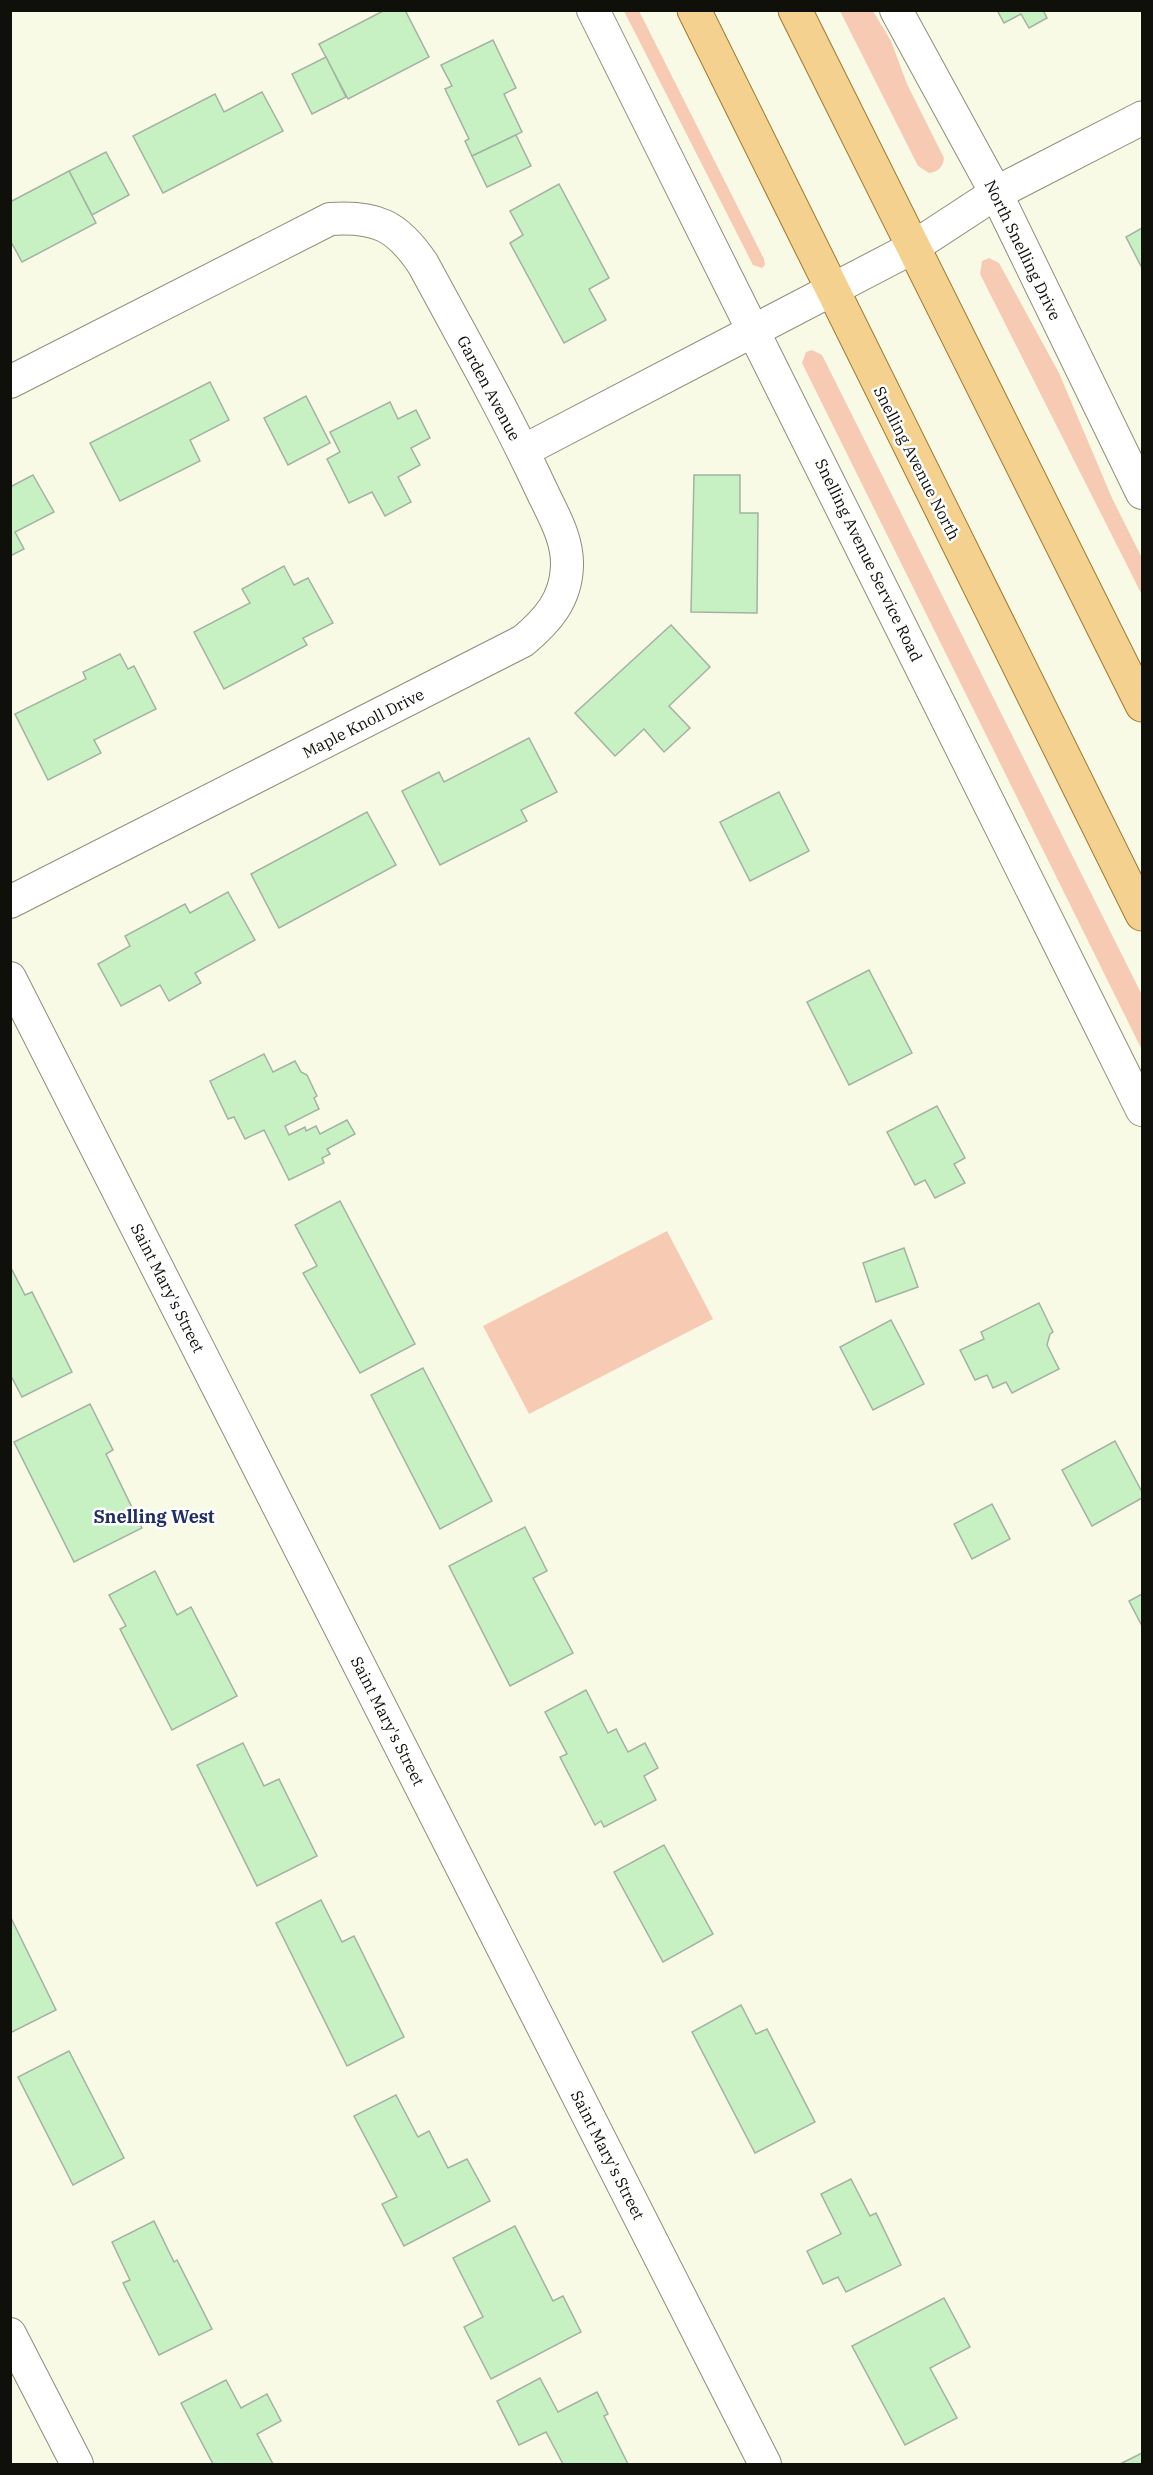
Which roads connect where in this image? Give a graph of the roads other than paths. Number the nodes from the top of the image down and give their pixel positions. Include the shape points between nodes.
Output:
1 (593, 10) edge
2 (694, 10) edge
3 (795, 10) edge
4 (897, 10) edge
5 (1143, 118) edge
6 (996, 193) junction
7 (912, 249) junction
8 (831, 290) junction
9 (755, 330) junction
10 (10, 382) edge
11 (523, 450) junction
12 (1143, 493) edge
13 (1143, 705) edge
14 (10, 902) edge
15 (1143, 914) edge
16 (10, 978) edge
17 (1143, 1110) edge
18 (10, 2334) edge
19 (77, 2464) edge
20 (765, 2464) edge

1 - 9 street, Snelling Avenue Service Road
2 - 8 main road, Snelling Avenue North
3 - 7 main road
4 - 6 street, North Snelling Drive
5 - 6 street
6 - 7 street, Garden Avenue
6 - 12 street, North Snelling Drive
7 - 8 street, Garden Avenue
7 - 13 main road
8 - 9 street, Garden Avenue
8 - 15 main road, Snelling Avenue North
9 - 11 street, Garden Avenue
9 - 17 street, Snelling Avenue Service Road
10 - 11 street, Garden Avenue via 302,231 330,219 358,217 387,226 410,244
11 - 14 street, Maple Knoll Drive via 564,537 568,566 562,595 547,620 523,641
16 - 20 street, Saint Mary's Street
18 - 19 street

